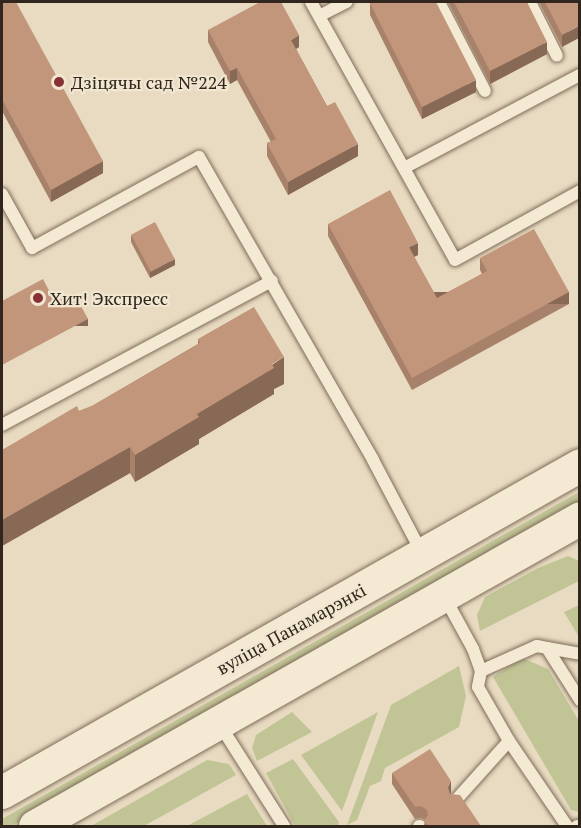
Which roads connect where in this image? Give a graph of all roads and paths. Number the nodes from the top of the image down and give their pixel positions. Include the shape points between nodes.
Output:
1 (311, 2) edge
2 (347, 2) edge
3 (438, 2) edge
4 (530, 2) edge
5 (319, 16) junction
6 (557, 56) dead end
7 (579, 75) edge
8 (484, 91) dead end
9 (404, 168) junction
10 (579, 192) edge
11 (2, 194) edge
12 (272, 281) junction
13 (2, 425) edge
14 (579, 465) edge
15 (578, 522) edge
16 (423, 555) junction
17 (444, 595) junction
18 (547, 648) junction
19 (579, 654) edge
20 (481, 671) junction
21 (579, 700) edge
22 (217, 721) junction
23 (509, 741) junction
24 (2, 792) edge
25 (456, 800) edge
26 (35, 826) edge
27 (284, 826) edge
28 (567, 826) edge

1 - 5 lane
2 - 5 lane
3 - 8 lane
4 - 6 lane
5 - 9 lane
7 - 9 lane
9 - 10 lane via 455,260
11 - 12 lane via 32,248 199,157
12 - 13 lane
12 - 16 lane
14 - 16 main road, вуліца Панамарэнкі
15 - 17 main road
16 - 24 main road, вуліца Панамарэнкі
17 - 20 lane
17 - 22 main road
18 - 19 lane
18 - 20 lane via 537,646
18 - 21 lane
20 - 23 lane via 478,687
22 - 26 main road
22 - 27 lane
23 - 25 lane
23 - 28 lane

